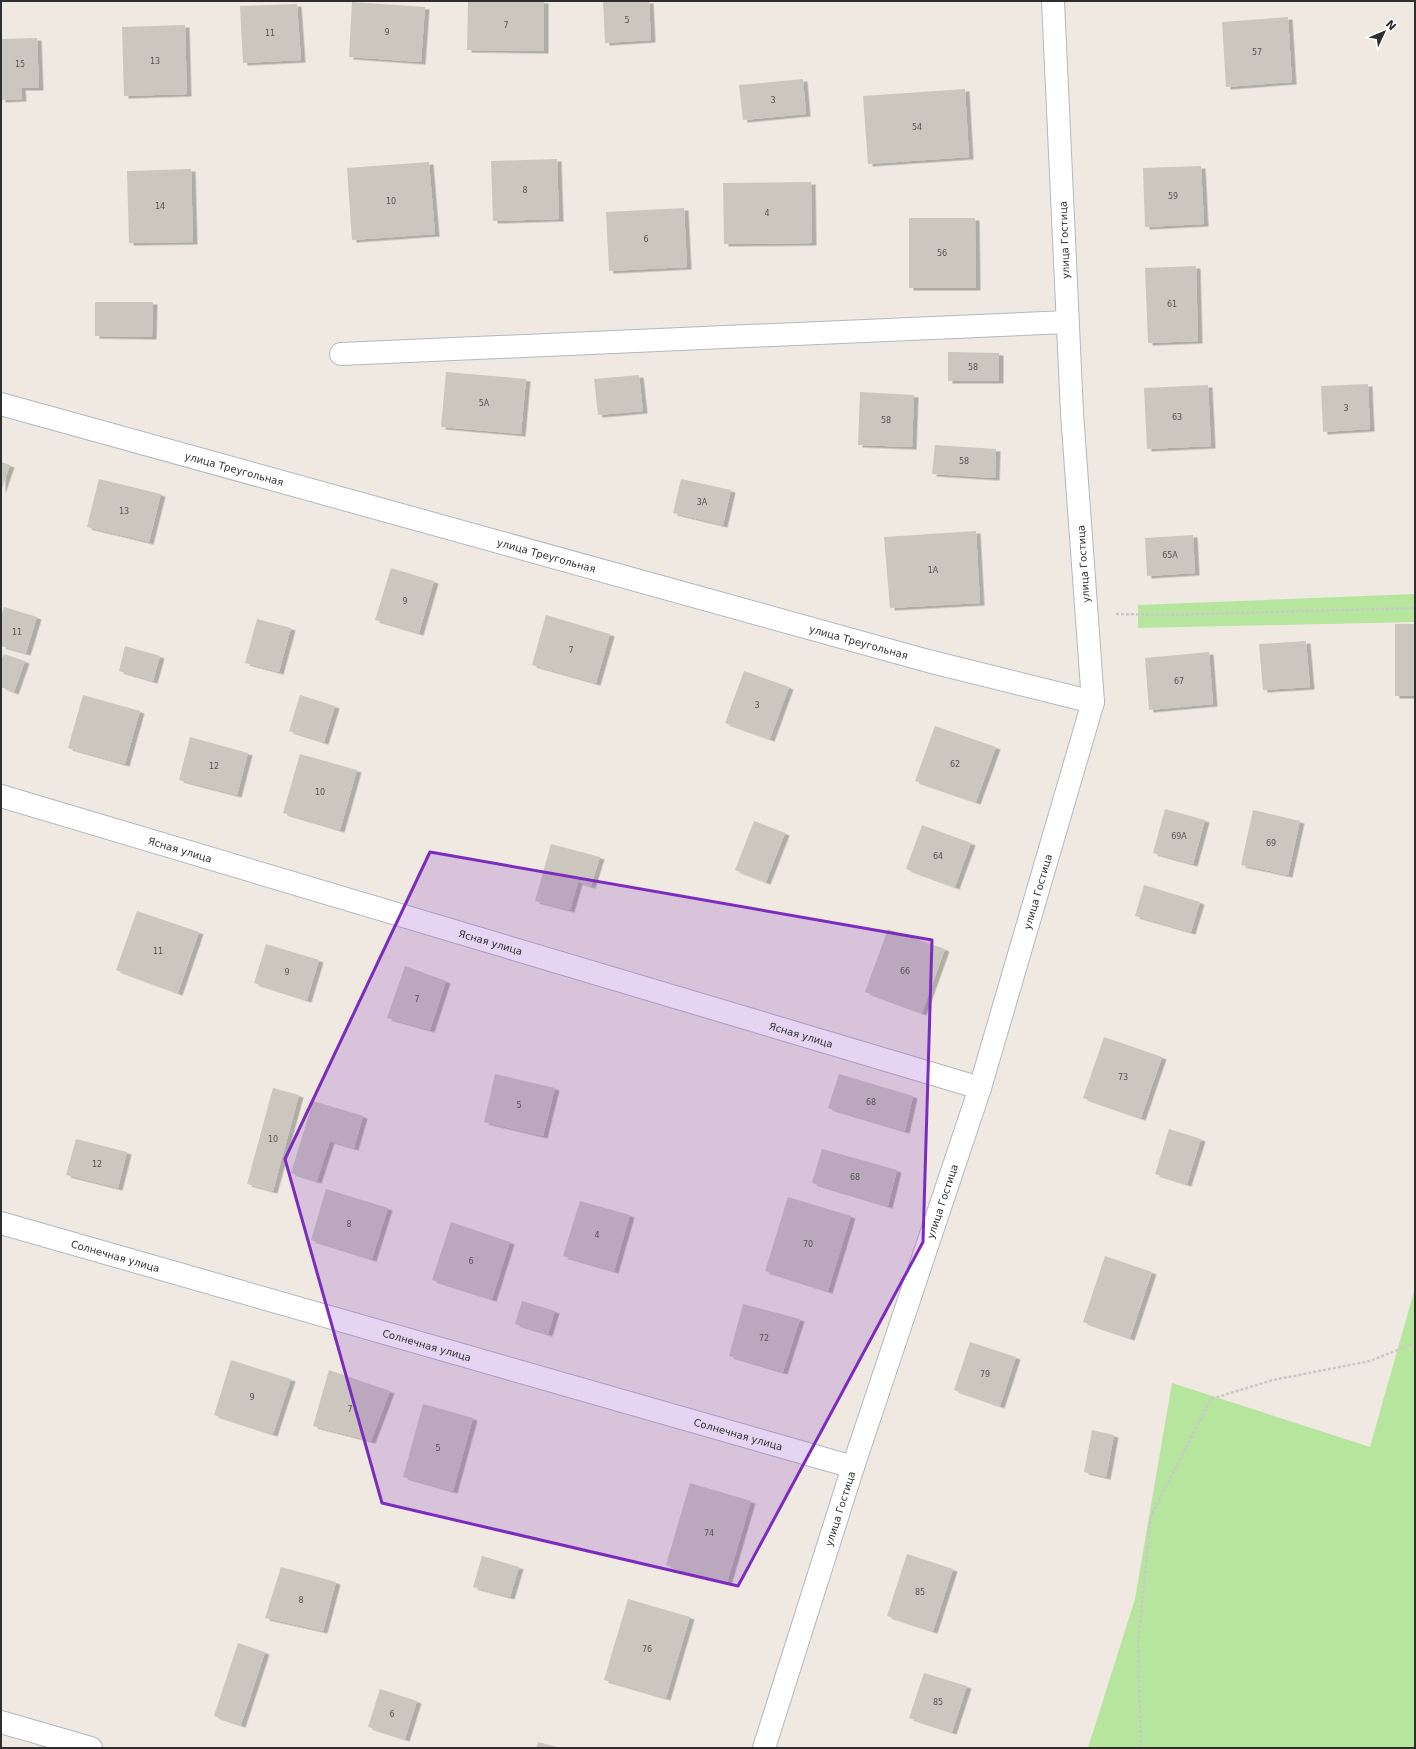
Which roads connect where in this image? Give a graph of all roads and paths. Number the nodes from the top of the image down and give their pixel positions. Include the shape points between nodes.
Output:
1 (1053, 1) edge
2 (1067, 322) junction
3 (341, 354) dead end
4 (1, 404) edge
5 (1415, 608) edge
6 (1086, 613) junction
7 (1093, 702) junction
8 (1, 796) edge
9 (980, 1088) junction
10 (1, 1223) edge
11 (1415, 1343) edge
12 (853, 1468) junction
13 (1, 1722) edge
14 (91, 1748) edge
15 (764, 1748) edge
16 (1141, 1748) edge

1 - 2 street, улица Гостица
2 - 3 street
2 - 6 street, улица Гостица
4 - 7 street, улица Треугольная via 928,661
5 - 6 path via 1167,615
6 - 7 street, улица Гостица
7 - 9 street, улица Гостица
8 - 9 street, Ясная улица
9 - 12 street, улица Гостица
10 - 12 street, Солнечная улица
11 - 16 path via 1370,1361 1273,1380 1211,1399 1151,1516 1138,1643
12 - 15 street, улица Гостица
13 - 14 street

